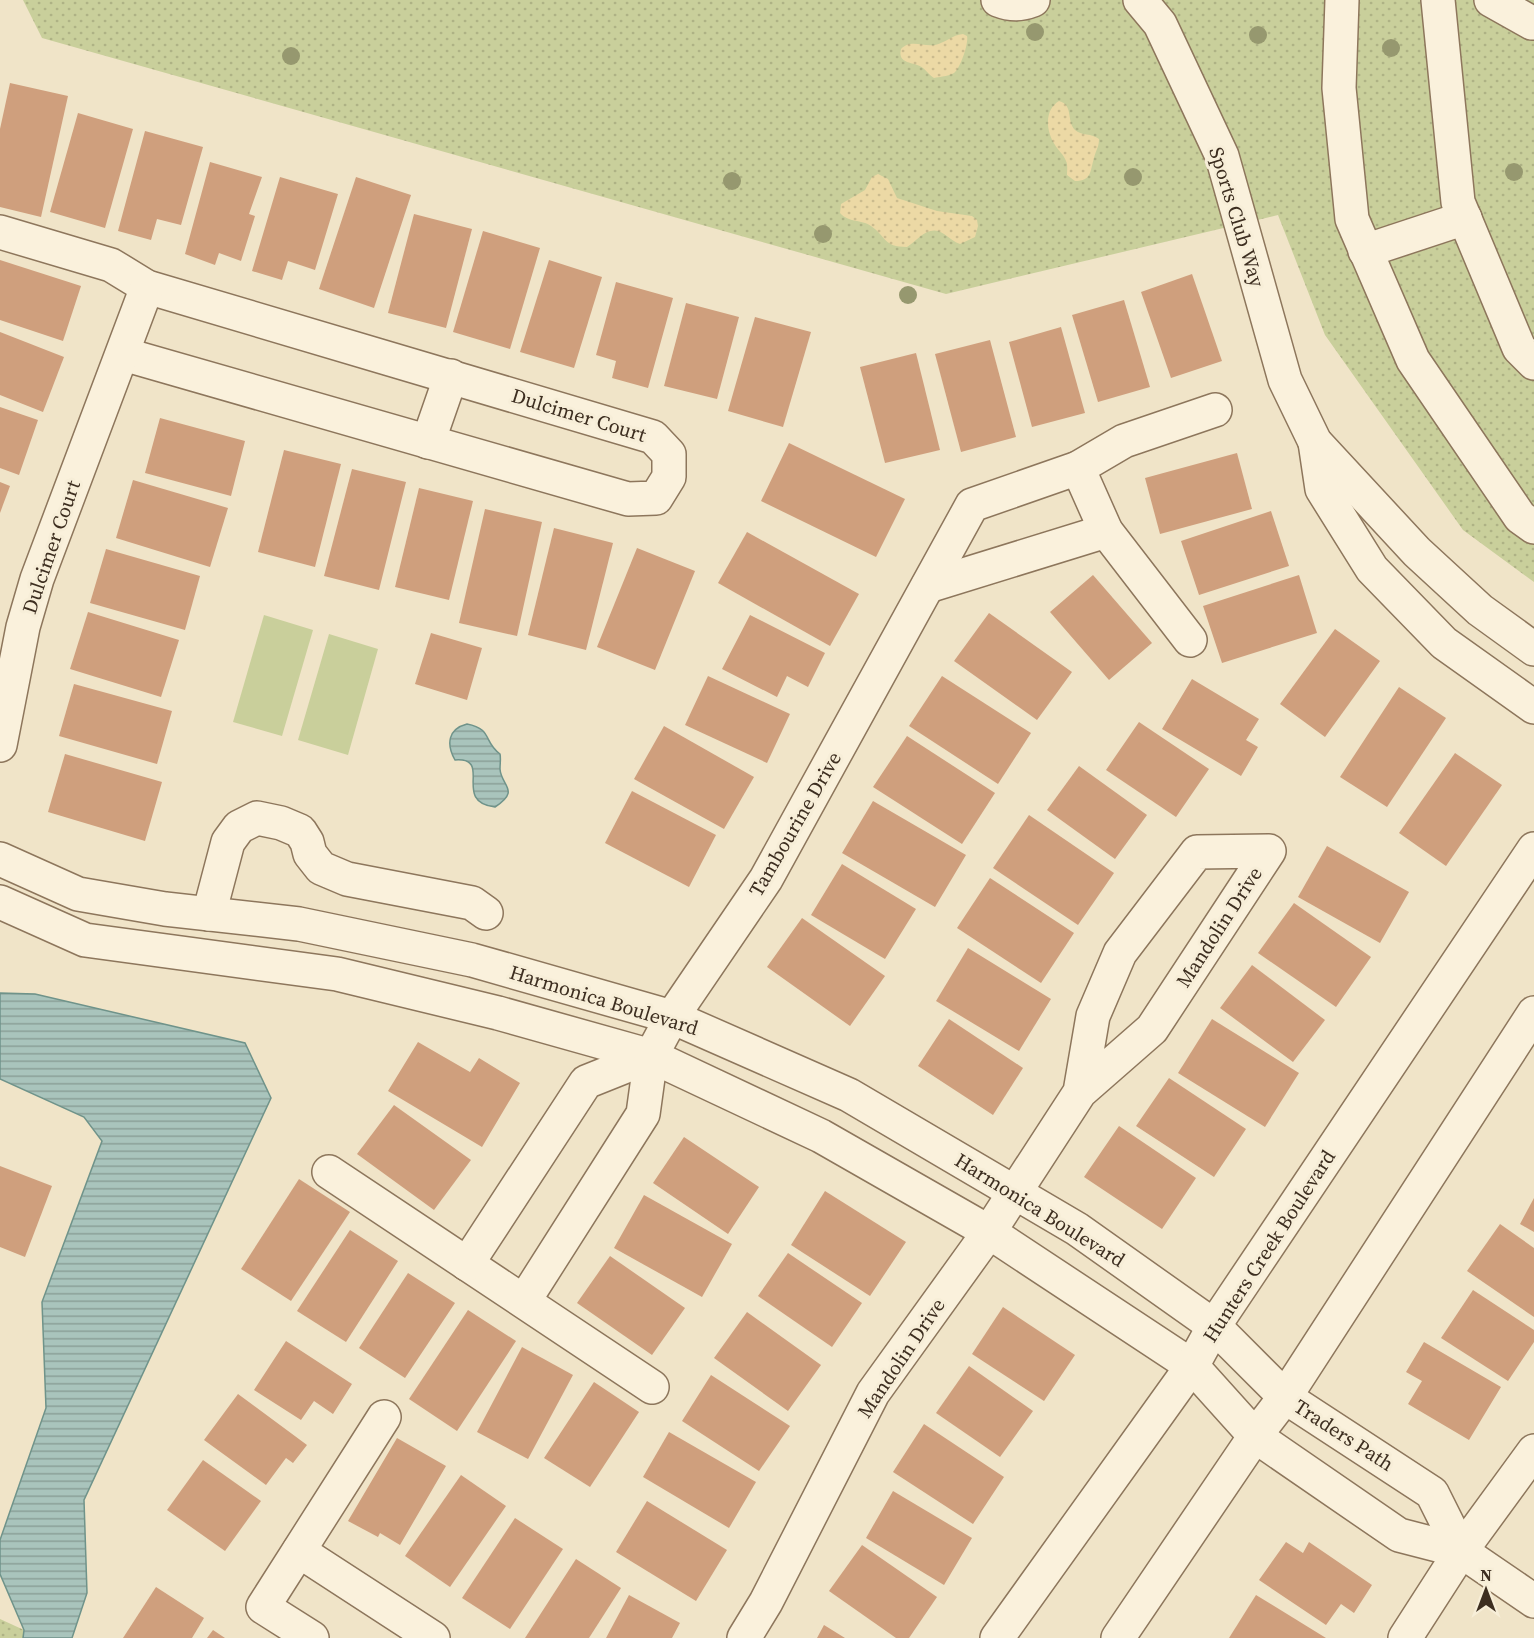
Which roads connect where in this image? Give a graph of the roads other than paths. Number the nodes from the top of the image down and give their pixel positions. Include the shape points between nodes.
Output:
1 (998, 0) edge
2 (1033, 0) edge
3 (1342, 0) edge
4 (1438, 0) edge
5 (1500, 1) edge
6 (1147, 2) edge
7 (1533, 23) edge
8 (1465, 218) junction
9 (0, 232) edge
10 (1365, 251) junction
11 (147, 287) junction
12 (123, 354) junction
13 (1534, 363) edge
14 (451, 376) junction
15 (1215, 410) dead end
16 (428, 442) junction
17 (1315, 442) junction
18 (1078, 468) junction
19 (1534, 527) edge
20 (1106, 531) junction
21 (928, 586) junction
22 (1190, 640) dead end
23 (1534, 649) edge
24 (1534, 707) edge
25 (0, 745) edge
26 (1534, 849) edge
27 (0, 859) edge
28 (0, 902) edge
29 (486, 913) dead end
30 (208, 914) junction
31 (1534, 1013) edge
32 (672, 1017) junction
33 (651, 1056) junction
34 (1080, 1092) junction
35 (329, 1172) dead end
36 (1015, 1192) junction
37 (989, 1232) junction
38 (467, 1264) junction
39 (524, 1301) junction
40 (1214, 1326) junction
41 (1192, 1366) junction
42 (652, 1386) dead end
43 (1285, 1397) junction
44 (384, 1417) dead end
45 (1256, 1436) junction
46 (1534, 1451) edge
47 (299, 1551) junction
48 (1461, 1551) junction
49 (1534, 1601) edge
50 (312, 1638) edge
51 (433, 1638) edge
52 (744, 1638) edge
53 (997, 1638) edge
54 (1118, 1638) edge
55 (1405, 1638) edge

1 - 2 street via 1008,4
3 - 10 street via 1339,88 1352,219
4 - 8 street via 1458,202
5 - 7 street
6 - 17 street, Sports Club Way via 1222,156 1285,380
8 - 10 street
8 - 13 street via 1519,348
9 - 11 street via 111,265
10 - 19 street via 1413,360 1520,517
11 - 12 street, Dulcimer Court
11 - 14 street, Dulcimer Court
12 - 16 street, Dulcimer Court
12 - 25 street, Dulcimer Court via 37,579 23,627
14 - 16 street
14 - 16 street, Dulcimer Court via 653,437 669,454 669,477 656,498 628,499
15 - 18 street, Tambourine Drive via 1124,441
17 - 23 street, Sports Club Way via 1417,552 1480,610
17 - 24 street, Sports Club Way via 1322,489 1372,569 1444,642
18 - 20 street
18 - 21 street, Tambourine Drive via 972,505
20 - 21 street
20 - 22 street
21 - 32 street, Tambourine Drive via 766,879
26 - 40 street, Hunters Creek Boulevard
27 - 30 street, Harmonica Boulevard via 78,894
28 - 33 street, Harmonica Boulevard via 85,940 337,974
29 - 30 street via 472,903 391,889 321,868 300,831 257,818 239,827 228,842
30 - 32 street, Harmonica Boulevard via 299,924 472,960
31 - 43 street
32 - 33 street, Tambourine Drive
32 - 36 street, Harmonica Boulevard via 849,1095
33 - 37 street, Harmonica Boulevard via 821,1136
33 - 38 street via 586,1082
33 - 39 street, Tambourine Drive via 643,1114
34 - 34 street, Mandolin Drive via 1152,1029 1269,851 1197,852 1120,953 1093,1016
34 - 36 street, Mandolin Drive
35 - 38 street
36 - 37 street, Mandolin Drive
36 - 40 street, Harmonica Boulevard via 1077,1229
37 - 41 street, Harmonica Boulevard
37 - 52 street, Mandolin Drive via 873,1393
38 - 39 street
39 - 42 street
40 - 41 street, Hunters Creek Boulevard
40 - 43 street, Traders Path
41 - 45 street, Traders Path
41 - 53 street, Hunters Creek Boulevard
43 - 45 street
43 - 48 street, Traders Path via 1432,1493
44 - 47 street
45 - 48 street, Traders Path via 1399,1535
45 - 54 street
46 - 48 street
47 - 50 street via 263,1606
47 - 51 street
48 - 49 street, Traders Path
48 - 55 street

